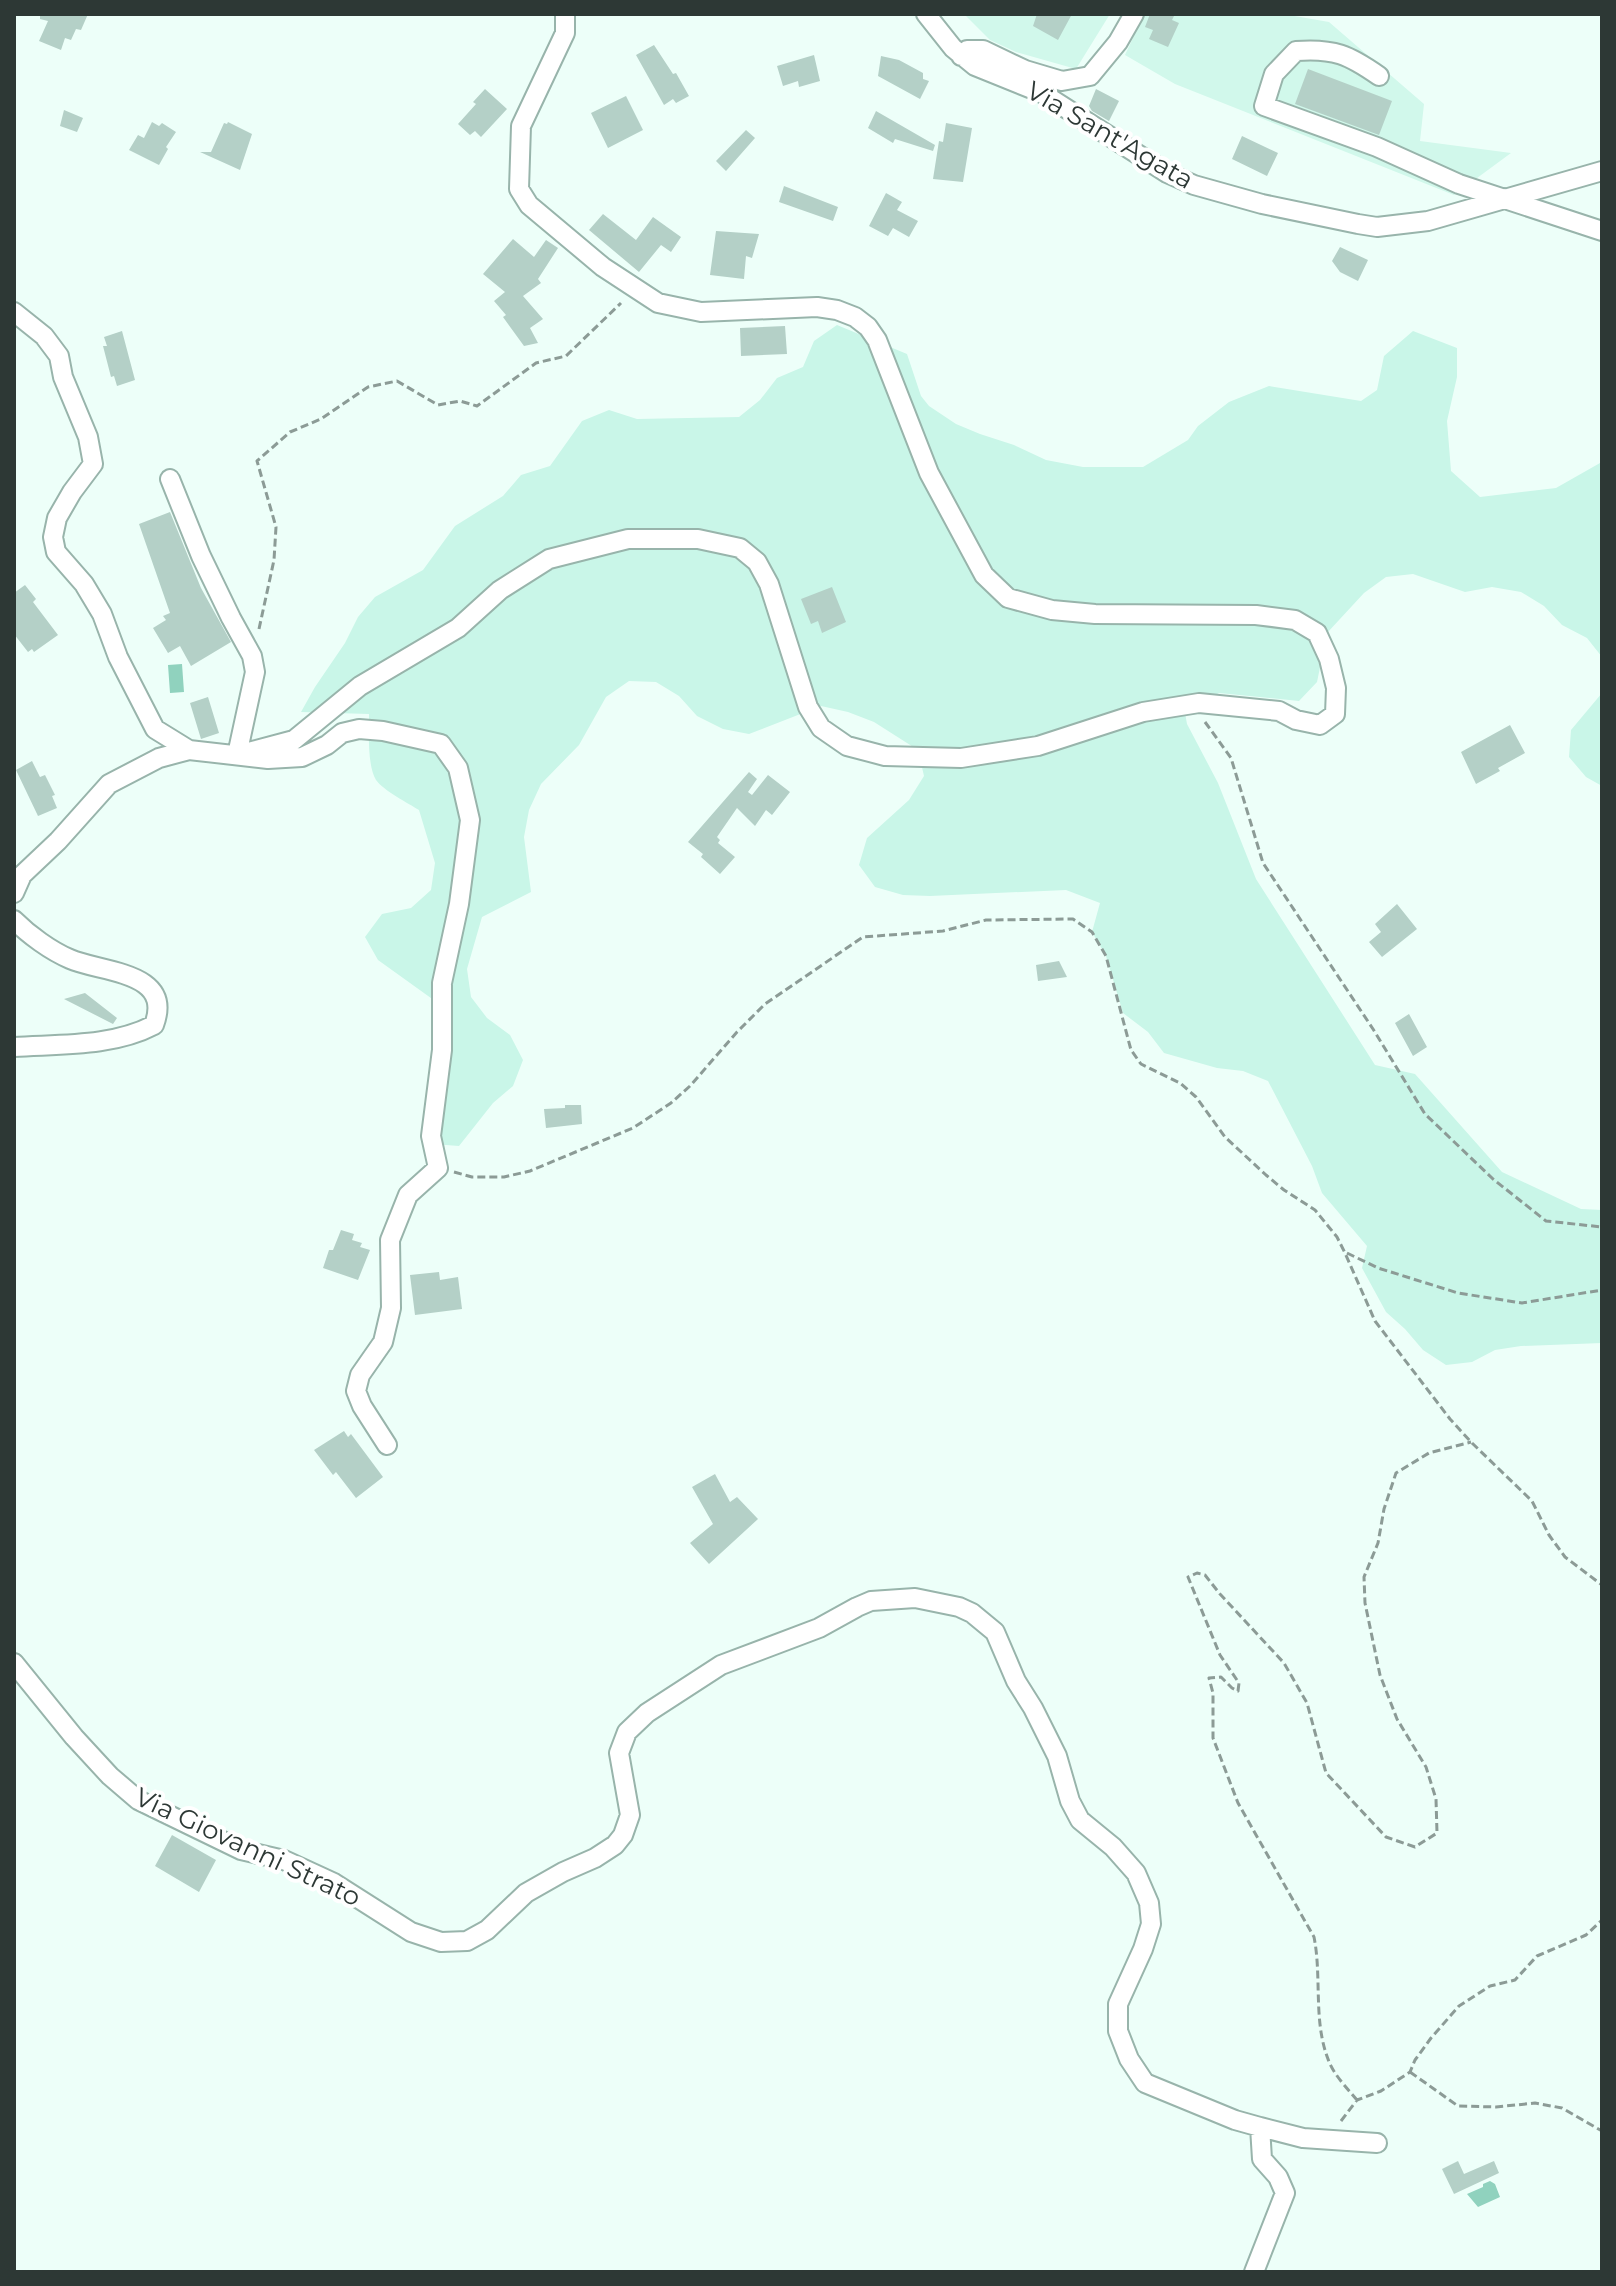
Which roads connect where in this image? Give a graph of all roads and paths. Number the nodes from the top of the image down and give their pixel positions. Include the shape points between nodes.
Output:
1 (565, 14) edge
2 (926, 14) edge
3 (1134, 14) edge
4 (961, 56) junction
5 (1379, 76) dead end
6 (1602, 171) edge
7 (1504, 200) junction
8 (1602, 231) edge
9 (630, 284) junction
10 (14, 312) edge
11 (170, 479) dead end
12 (252, 656) junction
13 (1199, 703) junction
14 (189, 750) junction
15 (237, 755) junction
16 (14, 893) edge
17 (14, 920) edge
18 (14, 1047) edge
19 (438, 1168) junction
20 (1602, 1227) edge
21 (1345, 1253) junction
22 (1602, 1290) edge
23 (1471, 1442) junction
24 (387, 1445) dead end
25 (1602, 1585) edge
26 (14, 1663) edge
27 (1602, 1920) edge
28 (1410, 2072) junction
29 (1357, 2100) junction
30 (1260, 2127) junction
31 (1602, 2131) edge
32 (1327, 2140) junction
33 (1377, 2143) dead end
34 (1254, 2272) edge

1 - 9 street via 565,33 521,126 519,189 529,205
2 - 4 street, Via Sant'Agata
3 - 4 street via 1090,76 1062,81 983,50 967,50
4 - 7 street, Via Sant'Agata via 1042,93 1167,173 1223,194 1377,227 1428,221
5 - 7 street via 1355,59 1322,49 1296,51 1274,74 1264,106
6 - 7 street, Via Sant'Agata
7 - 8 street
9 - 12 path via 620,306 566,356 536,363 477,406 460,401 438,405 397,381 368,387 321,419 290,432 257,461 276,527 274,560
9 - 13 street via 658,303 701,312 817,307 855,317 868,327 929,473 984,575 1008,598 1095,614 1295,620 1317,633 1336,688 1335,714 1320,725 1279,711
10 - 14 street via 59,356 93,464 57,518 56,552 102,614 155,729
11 - 12 street via 201,556
12 - 15 street via 255,672
13 - 15 street via 1143,712 1038,746 961,758 885,756 847,746 821,728 808,707 769,584 757,562 740,548 698,539 628,539 549,559 500,590 458,628 360,686 294,740
13 - 20 path via 1205,723 1231,758 1263,863 1425,1114 1546,1221
14 - 15 street
14 - 16 street via 159,758 109,784 22,875
15 - 19 street via 302,757 359,729 441,744 458,768 470,820 442,983 442,1050 431,1136
17 - 18 street via 70,959 132,976 150,989 158,1013 154,1025 137,1034
19 - 21 path via 472,1177 504,1177 633,1128 690,1086 765,1004 863,937 943,931 986,920 1073,919 1092,932 1106,956 1131,1050 1141,1064 1196,1097 1225,1137 1315,1210
19 - 24 street via 408,1195 390,1240 391,1308 383,1342 360,1375 356,1391
21 - 22 path via 1458,1293 1522,1303
21 - 23 path via 1375,1321
23 - 25 path via 1532,1501 1565,1557
23 - 29 path via 1429,1453 1396,1473 1364,1577 1380,1675 1397,1719 1426,1767 1436,1799 1437,1833 1415,1847 1386,1837 1326,1773 1307,1703 1284,1663 1205,1575 1188,1577 1220,1655 1239,1683 1238,1691 1221,1677 1209,1678 1213,1738 1238,1803 1314,1937 1318,2014 1328,2061
26 - 30 street, Via Giovanni Strato via 74,1737 138,1800 241,1850 284,1860 334,1883 411,1932 441,1942 467,1941 487,1930 526,1893 595,1858 623,1835 630,1815 619,1753 627,1732 647,1713 721,1665 819,1628 871,1601 915,1598 959,1607 995,1632 1057,1756 1080,1820 1136,1873 1149,1903 1151,1924 1118,2004 1118,2031 1129,2059 1145,2083
27 - 28 path via 1586,1935 1537,1956 1515,1980 1490,1986 1459,2006
28 - 29 path
28 - 31 path via 1458,2106 1548,2105
29 - 32 path
30 - 32 street, Via Giovanni Strato
30 - 34 street via 1262,2159 1285,2193
32 - 33 street, Via Giovanni Strato

